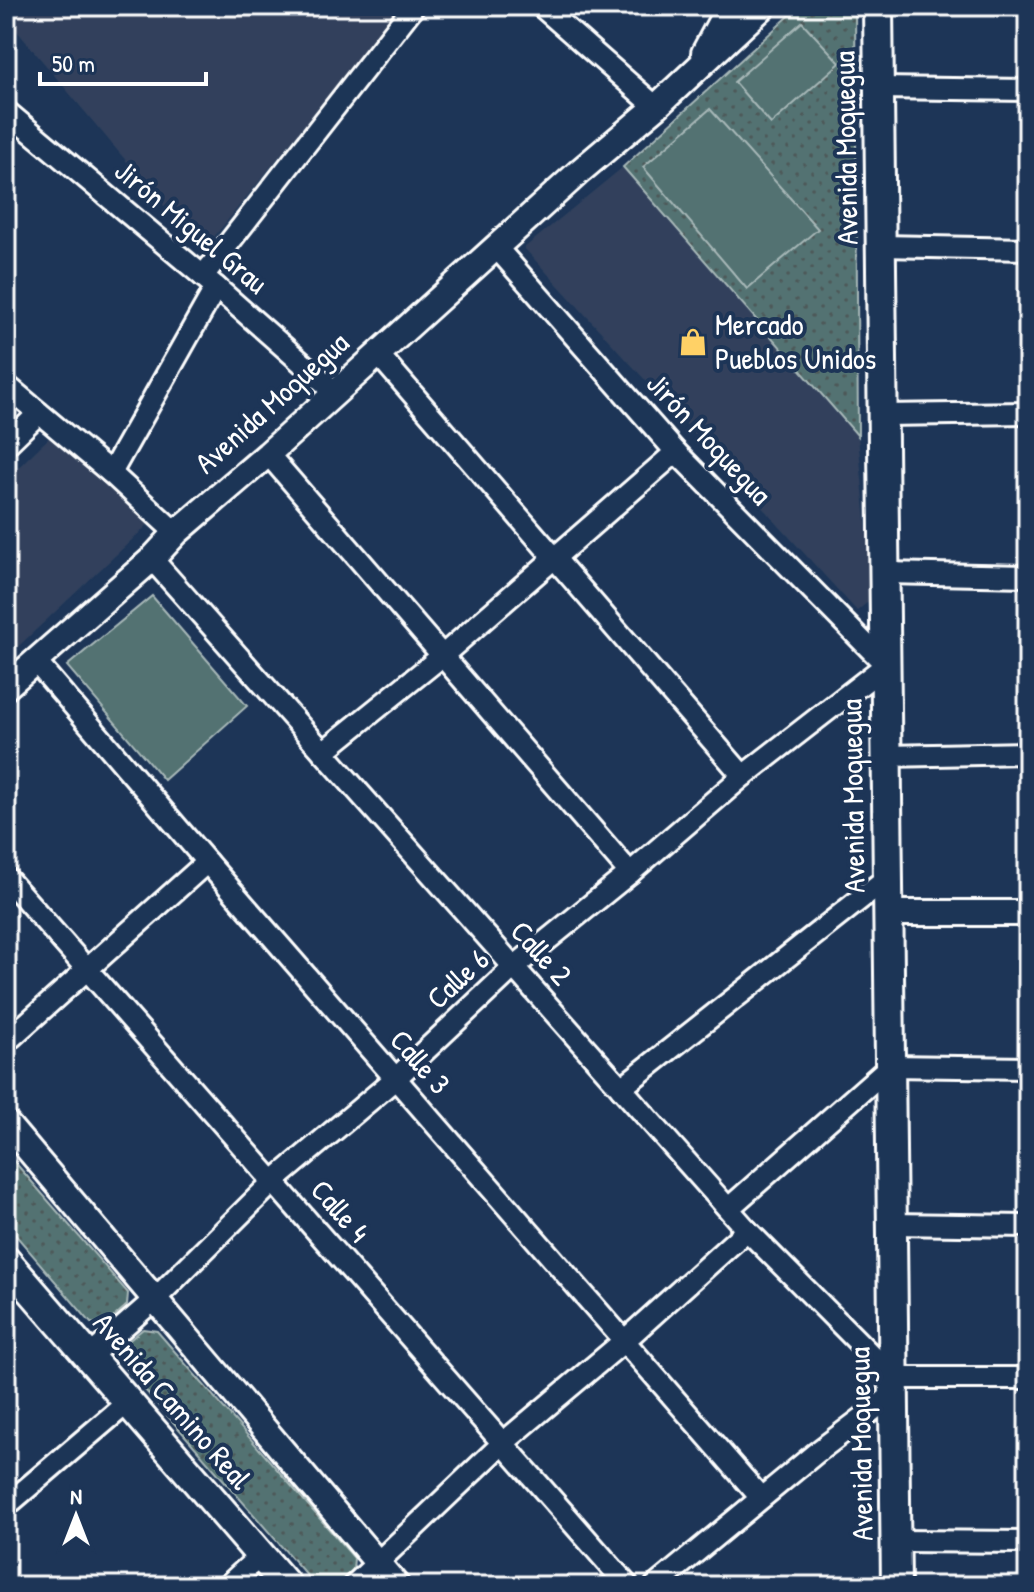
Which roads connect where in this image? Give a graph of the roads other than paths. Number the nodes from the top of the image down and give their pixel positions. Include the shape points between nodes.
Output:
1 (414, 6) edge
2 (541, 6) edge
3 (729, 6) edge
4 (764, 6) edge
5 (878, 6) edge
6 (879, 88) junction
7 (1028, 90) edge
8 (656, 107) junction
9 (6, 111) edge
10 (881, 246) junction
11 (496, 247) junction
12 (1028, 249) edge
13 (210, 282) junction
14 (378, 354) junction
15 (6, 385) edge
16 (335, 392) junction
17 (39, 413) junction
18 (1028, 413) edge
19 (883, 415) junction
20 (6, 445) edge
21 (676, 452) junction
22 (268, 454) junction
23 (111, 473) junction
24 (176, 533) junction
25 (556, 558) junction
26 (152, 559) junction
27 (885, 573) junction
28 (1028, 576) edge
29 (442, 656) junction
30 (36, 662) junction
31 (886, 665) junction
32 (7, 685) edge
33 (323, 752) junction
34 (1028, 753) edge
35 (887, 756) junction
36 (743, 776) junction
37 (207, 862) junction
38 (630, 873) junction
39 (6, 877) edge
40 (888, 877) junction
41 (889, 913) junction
42 (1028, 913) edge
43 (514, 967) junction
44 (88, 971) junction
45 (6, 1042) edge
46 (890, 1066) junction
47 (1028, 1068) edge
48 (395, 1079) junction
49 (621, 1088) junction
50 (6, 1123) edge
51 (274, 1181) junction
52 (729, 1208) junction
53 (892, 1224) junction
54 (1028, 1226) edge
55 (747, 1230) junction
56 (6, 1261) edge
57 (155, 1299) junction
58 (623, 1342) junction
59 (89, 1357) junction
60 (1028, 1378) edge
61 (894, 1386) junction
62 (128, 1402) junction
63 (503, 1443) junction
64 (761, 1498) junction
65 (6, 1506) edge
66 (896, 1541) junction
67 (1028, 1542) edge
68 (261, 1555) junction
69 (376, 1564) junction
70 (893, 1583) edge
71 (227, 1586) edge
72 (287, 1586) edge
73 (353, 1586) edge
74 (397, 1586) edge
75 (628, 1586) edge
76 (655, 1586) edge

1 - 13 street
2 - 8 street
3 - 8 street, Avenida Moquegua via 700,63
4 - 8 street, Avenida Moquegua
5 - 6 main road, Avenida Moquegua
6 - 7 street
6 - 10 main road, Avenida Moquegua
8 - 11 street, Avenida Moquegua
9 - 13 street, Jirón Miguel Grau
10 - 12 street
10 - 19 main road, Avenida Moquegua
11 - 14 street, Avenida Moquegua
11 - 21 street, Jirón Moquegua
13 - 16 street, Jirón Miguel Grau
13 - 23 street
14 - 16 street, Avenida Moquegua
14 - 25 street
15 - 17 street
16 - 22 street, Avenida Moquegua
17 - 20 street
17 - 23 street
18 - 19 street
19 - 27 main road, Avenida Moquegua
21 - 25 street
21 - 31 street, Jirón Moquegua
22 - 24 street, Avenida Moquegua
22 - 29 street
23 - 24 street
24 - 26 street, Avenida Moquegua
25 - 29 street
25 - 36 street
26 - 30 street, Avenida Moquegua
26 - 33 street, Calle 2
27 - 28 street
27 - 31 main road, Avenida Moquegua
29 - 33 street
29 - 38 street
30 - 32 street, Avenida Moquegua
30 - 37 street, Calle 3
31 - 35 main road, Avenida Moquegua
31 - 36 street, Calle 6
33 - 43 street, Calle 2
34 - 35 street
35 - 40 main road, Avenida Moquegua
36 - 38 street, Calle 6
37 - 44 street
37 - 48 street, Calle 3
38 - 43 street, Calle 6
39 - 44 street, Calle 4
40 - 41 main road, Avenida Moquegua
40 - 49 street
41 - 42 street
41 - 46 main road, Avenida Moquegua
43 - 48 street, Calle 6
43 - 49 street, Calle 2
44 - 45 street
44 - 51 street, Calle 4
46 - 47 street
46 - 52 street
46 - 53 main road, Avenida Moquegua
48 - 51 street, Calle 6
48 - 58 street, Calle 3
49 - 52 street, Calle 2
50 - 57 street
51 - 57 street, Calle 6
51 - 63 street, Calle 4
52 - 55 street, Calle 2
53 - 54 street
53 - 61 main road, Avenida Moquegua
55 - 58 street
55 - 61 street, Calle 2
56 - 59 main road, Avenida Camino Real
57 - 59 street, Calle 6
57 - 69 street
58 - 63 street
58 - 64 street, Calle 3
59 - 62 main road, Avenida Camino Real
60 - 61 street
61 - 64 street
61 - 66 main road, Avenida Moquegua
62 - 65 street
62 - 68 main road, Avenida Camino Real
63 - 69 street
63 - 75 street, Calle 4
64 - 76 street
66 - 67 street
66 - 70 main road, Avenida Moquegua
68 - 71 street
68 - 72 main road, Avenida Camino Real
69 - 73 street
69 - 74 street

